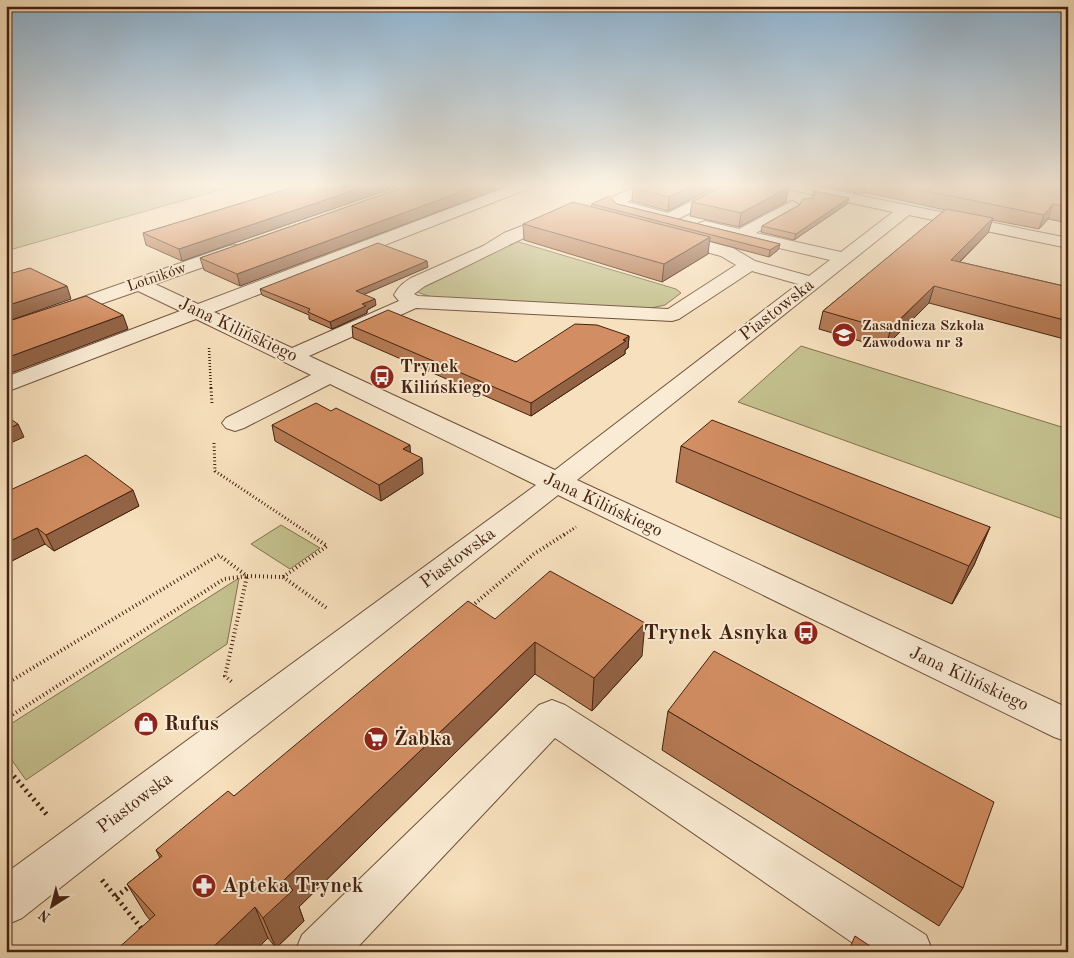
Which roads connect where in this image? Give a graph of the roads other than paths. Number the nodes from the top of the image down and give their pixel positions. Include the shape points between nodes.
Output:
1 (408, 230) edge
2 (527, 230) edge
3 (718, 230) edge
4 (749, 230) edge
5 (880, 230) edge
6 (1002, 230) edge
7 (654, 233) edge
8 (740, 235) junction
9 (1068, 243) edge
10 (253, 244) edge
11 (845, 258) junction
12 (749, 265) junction
13 (812, 282) junction
14 (139, 284) junction
15 (414, 302) junction
16 (197, 310) junction
17 (6, 331) edge
18 (291, 356) junction
19 (330, 374) junction
20 (6, 386) edge
21 (235, 423) dead end
22 (556, 483) junction
23 (1068, 726) edge
24 (6, 902) edge
25 (320, 952) edge
26 (909, 952) edge

1 - 16 street
2 - 15 street via 407,288 404,295
3 - 8 street
4 - 8 street
5 - 11 street, Piastowska
6 - 9 street
7 - 12 street via 727,252
8 - 11 street
10 - 14 street, Lotników
11 - 13 street, Piastowska
12 - 13 street
12 - 15 street via 672,315
13 - 22 street, Piastowska
14 - 16 street, Jana Kilińskiego
14 - 17 street, Lotników
15 - 18 street
16 - 18 street, Jana Kilińskiego
16 - 20 street
18 - 19 street, Jana Kilińskiego
19 - 21 street
19 - 22 street, Jana Kilińskiego
22 - 23 street, Jana Kilińskiego
22 - 24 street, Piastowska
25 - 26 street via 552,716

